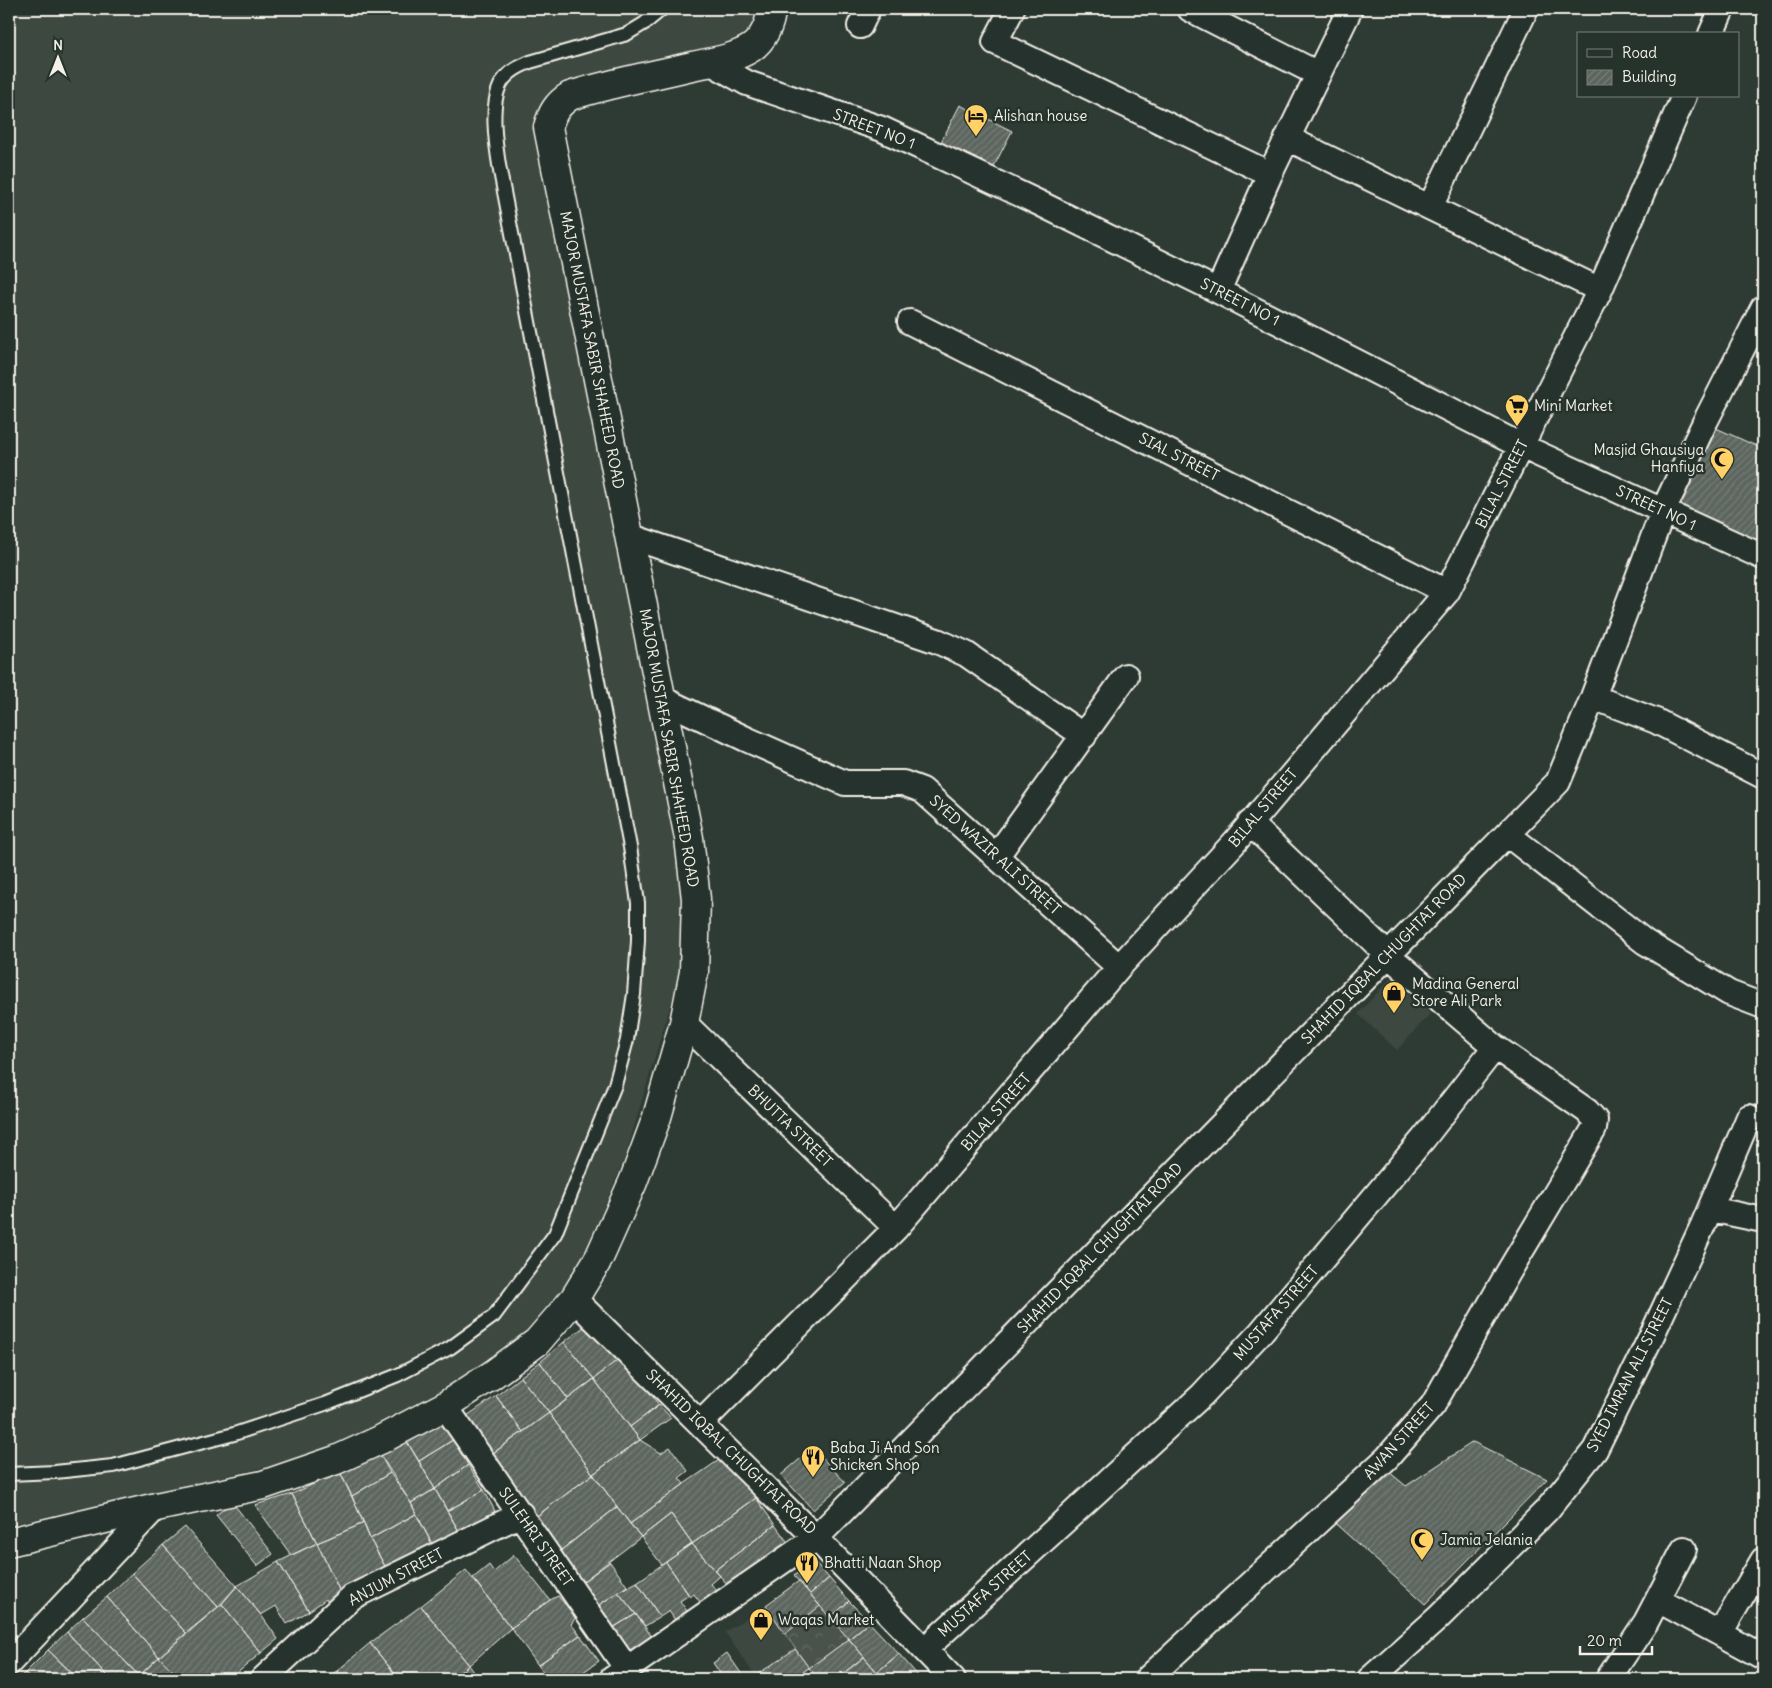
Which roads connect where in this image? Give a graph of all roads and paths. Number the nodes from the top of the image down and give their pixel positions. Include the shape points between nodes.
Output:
1 (662, 9) edge
2 (771, 9) edge
3 (1012, 9) edge
4 (1190, 9) edge
5 (1350, 9) edge
6 (1526, 9) edge
7 (1722, 9) edge
8 (1712, 32) edge
9 (710, 62) junction
10 (1318, 74) junction
11 (1683, 98) edge
12 (1287, 138) junction
13 (1270, 174) junction
14 (1430, 207) junction
15 (1600, 290) junction
16 (1218, 291) junction
17 (1763, 308) edge
18 (910, 322) dead end
19 (1521, 446) junction
20 (1663, 511) junction
21 (629, 536) junction
22 (1763, 557) edge
23 (1448, 592) junction
24 (1126, 676) dead end
25 (1593, 697) junction
26 (662, 699) junction
27 (1084, 736) junction
28 (1763, 776) edge
29 (1250, 824) junction
30 (1507, 834) junction
31 (996, 857) junction
32 (1388, 955) junction
33 (1120, 967) junction
34 (1763, 1006) edge
35 (684, 1023) junction
36 (1495, 1047) junction
37 (1749, 1117) dead end
38 (1710, 1209) junction
39 (1763, 1220) edge
40 (896, 1228) junction
41 (574, 1299) junction
42 (444, 1406) junction
43 (701, 1423) junction
44 (9, 1474) edge
45 (156, 1507) junction
46 (521, 1514) junction
47 (816, 1538) junction
48 (9, 1542) edge
49 (1684, 1549) dead end
50 (1763, 1560) edge
51 (1658, 1600) junction
52 (1720, 1633) junction
53 (925, 1649) junction
54 (1763, 1657) edge
55 (9, 1663) edge
56 (620, 1674) edge
57 (263, 1679) edge
58 (952, 1679) edge
59 (1147, 1679) edge
60 (1370, 1679) edge
61 (1608, 1679) edge

1 - 44 lane via 627,34 517,68 503,79 495,113 494,136 500,171 630,847 638,903 634,994 627,1040 615,1086 555,1234 494,1316 450,1348 398,1375 325,1404 234,1434 113,1466
2 - 9 street, MAJOR MUSTAFA SABIR SHAHEED ROAD via 768,26 751,48
3 - 13 street via 995,42
4 - 10 street
5 - 10 street
6 - 14 street
7 - 8 street
9 - 16 street, STREET NO 1 via 747,83 882,129
9 - 21 street, MAJOR MUSTAFA SABIR SHAHEED ROAD via 570,96 552,112 548,127
10 - 12 street
11 - 15 street, BILAL STREET
12 - 13 street
12 - 14 street
13 - 16 street
14 - 15 street
15 - 19 street, BILAL STREET
16 - 19 street, STREET NO 1
17 - 20 street, SHAHID IQBAL CHUGHTAI ROAD
18 - 23 street, SIAL STREET
19 - 20 street, STREET NO 1
19 - 23 street, BILAL STREET
20 - 22 street, STREET NO 1
20 - 25 street, SHAHID IQBAL CHUGHTAI ROAD
21 - 26 street, MAJOR MUSTAFA SABIR SHAHEED ROAD
21 - 27 street via 937,641 966,654
23 - 29 street, BILAL STREET
24 - 27 street
25 - 28 street via 1656,721
25 - 30 street, SHAHID IQBAL CHUGHTAI ROAD via 1558,782
26 - 31 street, SYED WAZIR ALI STREET via 845,783 903,783 922,790
26 - 35 street, MAJOR MUSTAFA SABIR SHAHEED ROAD via 696,899 694,972
27 - 31 street
29 - 32 street
29 - 33 street, BILAL STREET
30 - 32 street, SHAHID IQBAL CHUGHTAI ROAD
30 - 34 street via 1645,942 1729,993
31 - 33 street, SYED WAZIR ALI STREET
32 - 36 street
32 - 47 street, SHAHID IQBAL CHUGHTAI ROAD
33 - 40 street, BILAL STREET
35 - 40 street, BHUTTA STREET
35 - 41 street, MAJOR MUSTAFA SABIR SHAHEED ROAD via 657,1117 633,1182 599,1258
36 - 53 street, MUSTAFA STREET via 1424,1138 1267,1324 1202,1395
36 - 59 street, AWAN STREET via 1587,1111 1596,1120 1594,1128 1434,1404 1387,1458
37 - 38 street, SYED IMRAN ALI STREET
38 - 39 street
38 - 60 street, SYED IMRAN ALI STREET via 1595,1450 1547,1510 1438,1618
40 - 43 street, BILAL STREET
41 - 42 street, MAJOR MUSTAFA SABIR SHAHEED ROAD via 537,1342
41 - 43 street, SHAHID IQBAL CHUGHTAI ROAD
42 - 45 street, MAJOR MUSTAFA SABIR SHAHEED ROAD via 380,1440 326,1463 263,1485
42 - 46 street, SULEHRI STREET
43 - 47 street, SHAHID IQBAL CHUGHTAI ROAD
45 - 48 street, MAJOR MUSTAFA SABIR SHAHEED ROAD
45 - 55 street
46 - 56 street, SULEHRI STREET
46 - 57 street, ANJUM STREET via 352,1597
47 - 53 street
47 - 56 street
49 - 51 street
50 - 52 street
51 - 52 street
51 - 61 street
52 - 54 street
53 - 58 street

